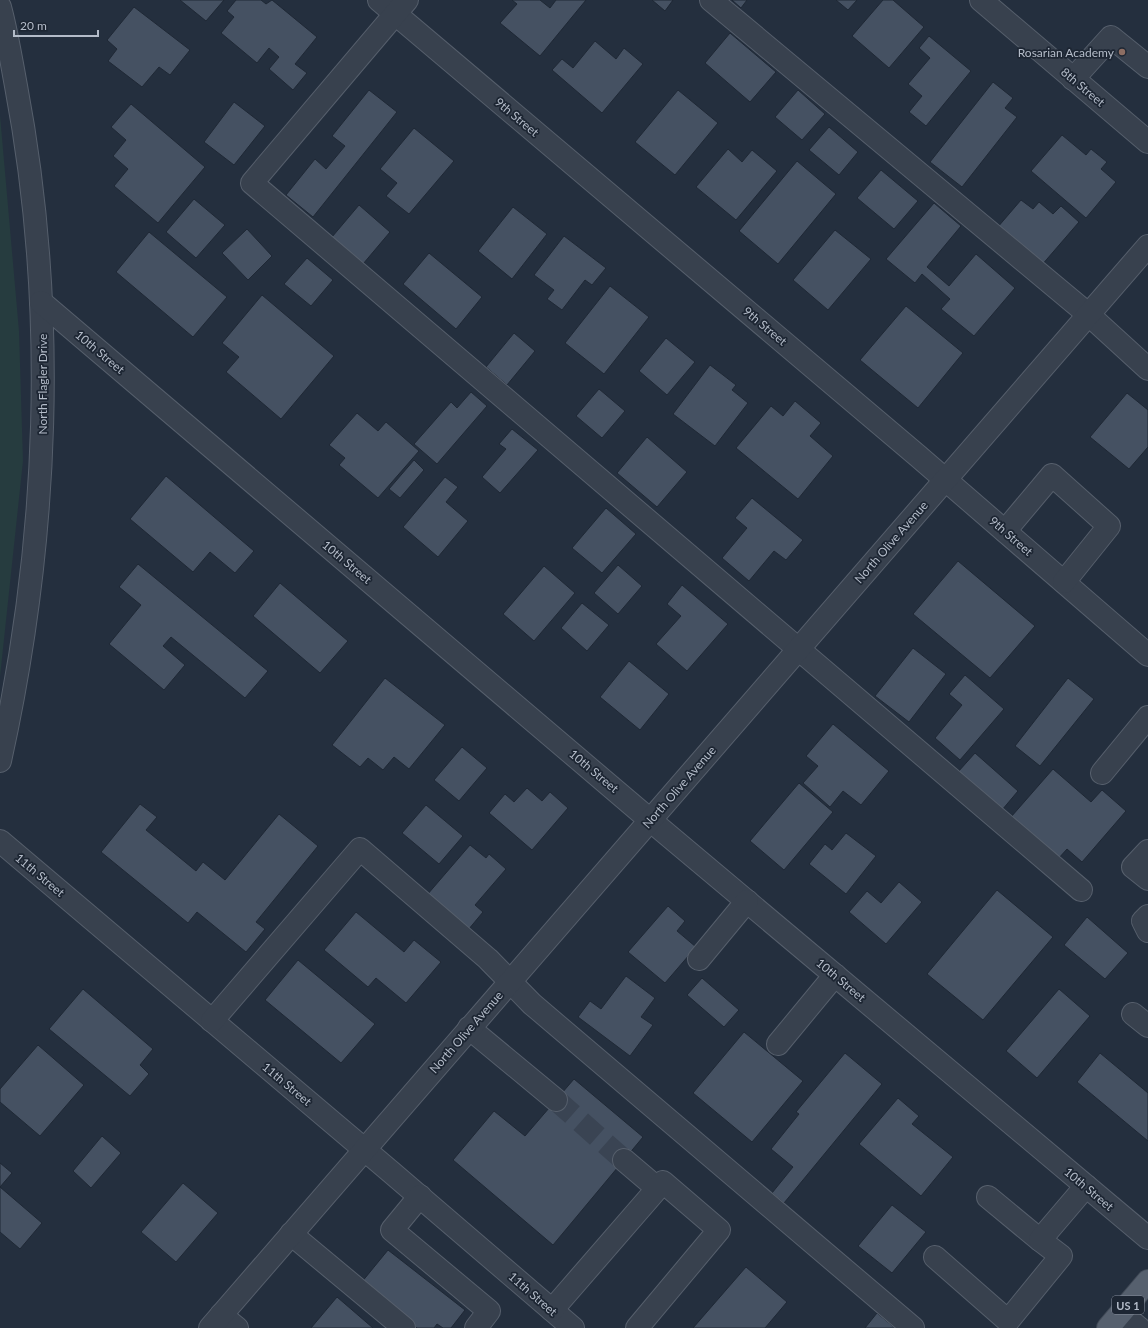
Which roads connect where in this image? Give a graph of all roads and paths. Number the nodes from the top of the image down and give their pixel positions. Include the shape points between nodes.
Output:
1 (379, 0) edge
2 (711, 0) edge
3 (981, 0) edge
4 (0, 7) edge
5 (401, 7) edge
6 (1148, 67) edge
7 (1074, 79) junction
8 (1148, 142) edge
9 (1148, 246) edge
10 (42, 302) junction
11 (1089, 315) junction
12 (1148, 369) edge
13 (946, 480) junction
14 (1005, 531) junction
15 (1064, 582) junction
16 (799, 648) junction
17 (1148, 655) edge
18 (1148, 717) edge
19 (0, 761) edge
20 (1102, 773) dead end
21 (650, 820) junction
22 (0, 841) edge
23 (1148, 850) edge
24 (1148, 879) edge
25 (1081, 890) dead end
26 (747, 902) junction
27 (1148, 916) edge
28 (1148, 931) edge
29 (699, 959) dead end
30 (835, 975) junction
31 (510, 981) junction
32 (212, 1021) junction
33 (469, 1028) junction
34 (778, 1044) dead end
35 (556, 1100) tunnel mouth
36 (364, 1149) junction
37 (624, 1160) tunnel mouth
38 (1086, 1186) junction
39 (657, 1188) junction
40 (420, 1196) junction
41 (988, 1197) dead end
42 (291, 1234) junction
43 (1148, 1238) edge
44 (1040, 1240) junction
45 (934, 1257) dead end
46 (1148, 1281) edge
47 (552, 1310) junction
48 (1114, 1320) edge
49 (223, 1324) edge
50 (404, 1328) edge
51 (476, 1328) edge
52 (573, 1328) edge
53 (637, 1328) edge
54 (913, 1328) edge
55 (1139, 1328) edge

1 - 5 street, 9th Street
2 - 11 street
3 - 7 street, 8th Street
4 - 10 street, North Flagler Drive via 22,120 33,198
5 - 13 street, 9th Street
5 - 16 street via 252,183
6 - 7 street via 1111,37
7 - 8 street, 8th Street
9 - 11 street, North Olive Avenue
10 - 19 street, North Flagler Drive via 43,406 38,511 27,615
10 - 21 street, 10th Street
11 - 12 street
11 - 13 street, North Olive Avenue
13 - 14 street, 9th Street
13 - 16 street, North Olive Avenue
14 - 15 street, 9th Street
14 - 15 street via 1052,475 1109,526
15 - 17 street, 9th Street
16 - 21 street, North Olive Avenue
16 - 25 street
18 - 20 street
21 - 26 street, 10th Street
21 - 31 street, North Olive Avenue
22 - 32 street, 11th Street
23 - 24 street via 1133,868
26 - 29 street
26 - 30 street, 10th Street
27 - 28 street via 1144,921
30 - 34 street
30 - 38 street, 10th Street
31 - 32 street via 360,849
31 - 33 street, North Olive Avenue
31 - 54 street via 538,1009
32 - 36 street, 11th Street
33 - 35 street
33 - 36 street, North Olive Avenue
36 - 40 street, 11th Street
36 - 42 street, North Olive Avenue
37 - 39 street
38 - 43 street, 10th Street
38 - 44 street
39 - 47 street
39 - 53 street via 663,1182 719,1230
40 - 47 street, 11th Street
40 - 51 street via 392,1230 489,1312
41 - 44 street
42 - 49 street, North Olive Avenue
42 - 50 street
44 - 45 street via 1061,1256 1008,1321
46 - 48 main road, US 1
47 - 52 street, 11th Street
48 - 55 street

